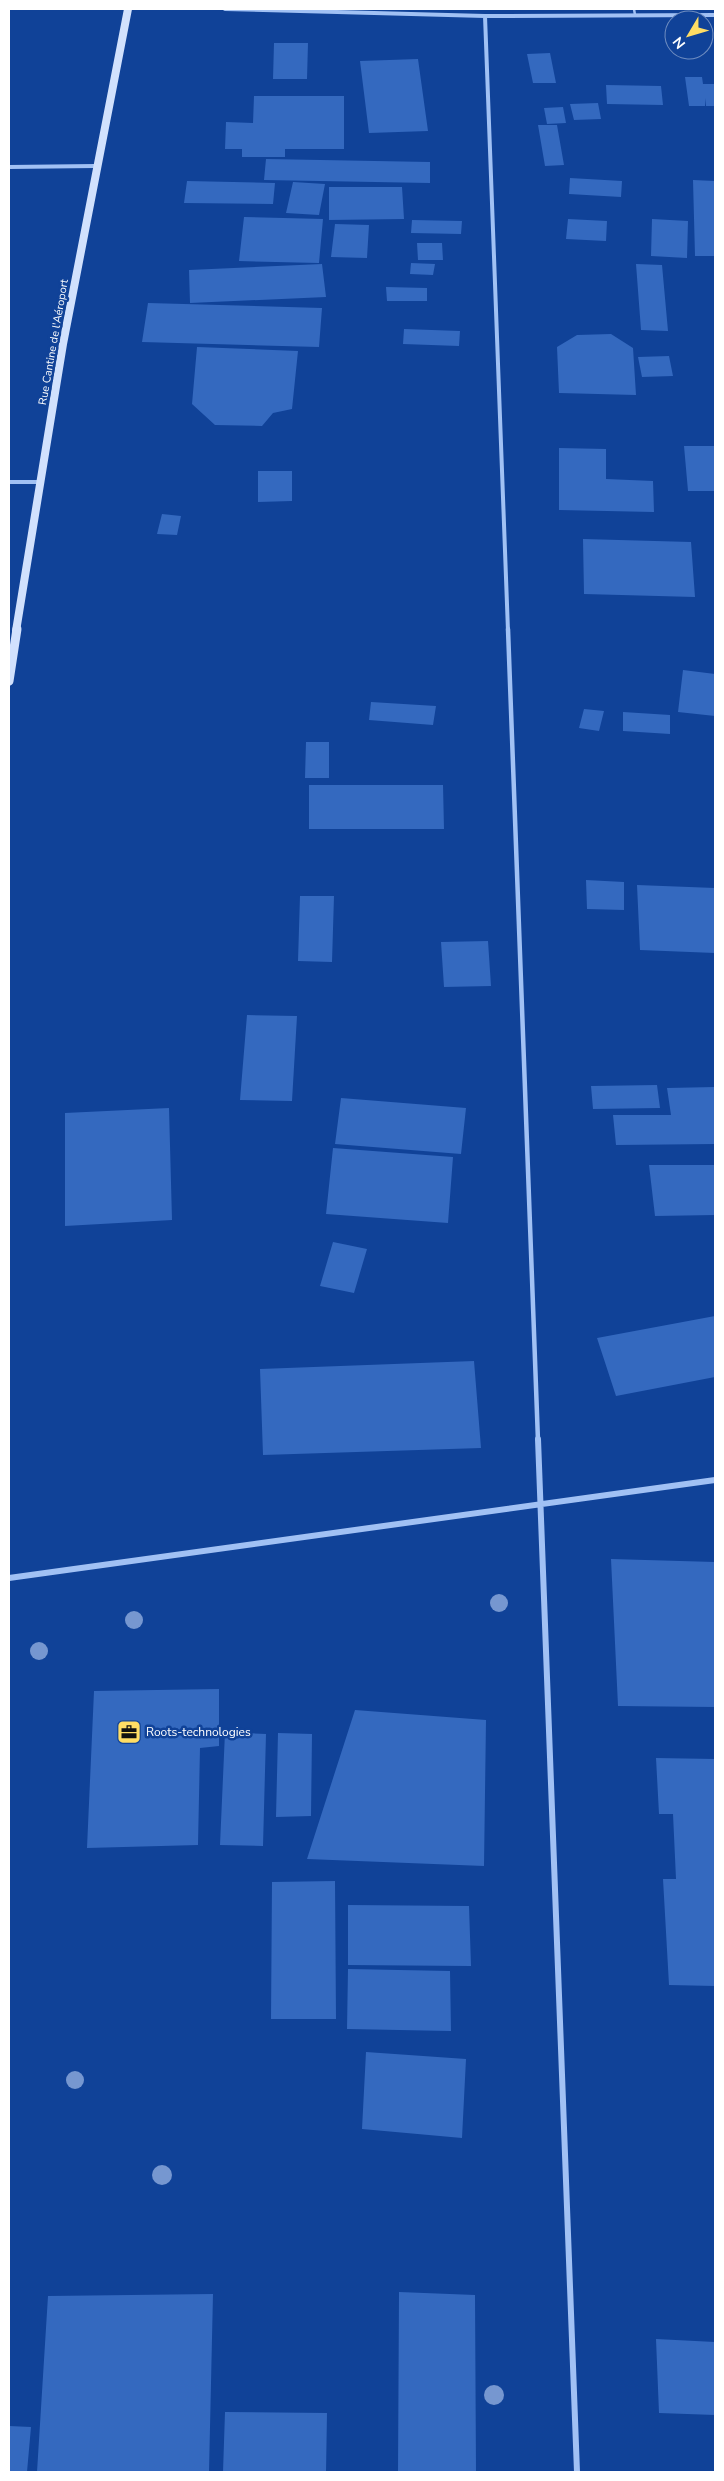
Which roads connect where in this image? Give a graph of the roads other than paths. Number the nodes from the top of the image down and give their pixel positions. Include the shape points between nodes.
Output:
1 (128, 9) edge
2 (225, 9) edge
3 (634, 9) edge
4 (635, 15) junction
5 (715, 15) edge
6 (485, 16) junction
7 (95, 166) junction
8 (9, 167) edge
9 (9, 482) edge
10 (39, 482) junction
11 (9, 681) edge
12 (715, 1480) edge
13 (539, 1506) junction
14 (9, 1578) edge
15 (577, 2472) edge

1 - 7 main road, Rue Cantine de l'Aéroport
2 - 6 street
3 - 4 lane
4 - 5 street
4 - 6 street
6 - 13 street
7 - 8 street
7 - 10 main road, Rue Cantine de l'Aéroport
9 - 10 street
10 - 11 main road, Rue Cantine de l'Aéroport
12 - 13 street
13 - 14 street
13 - 15 street

